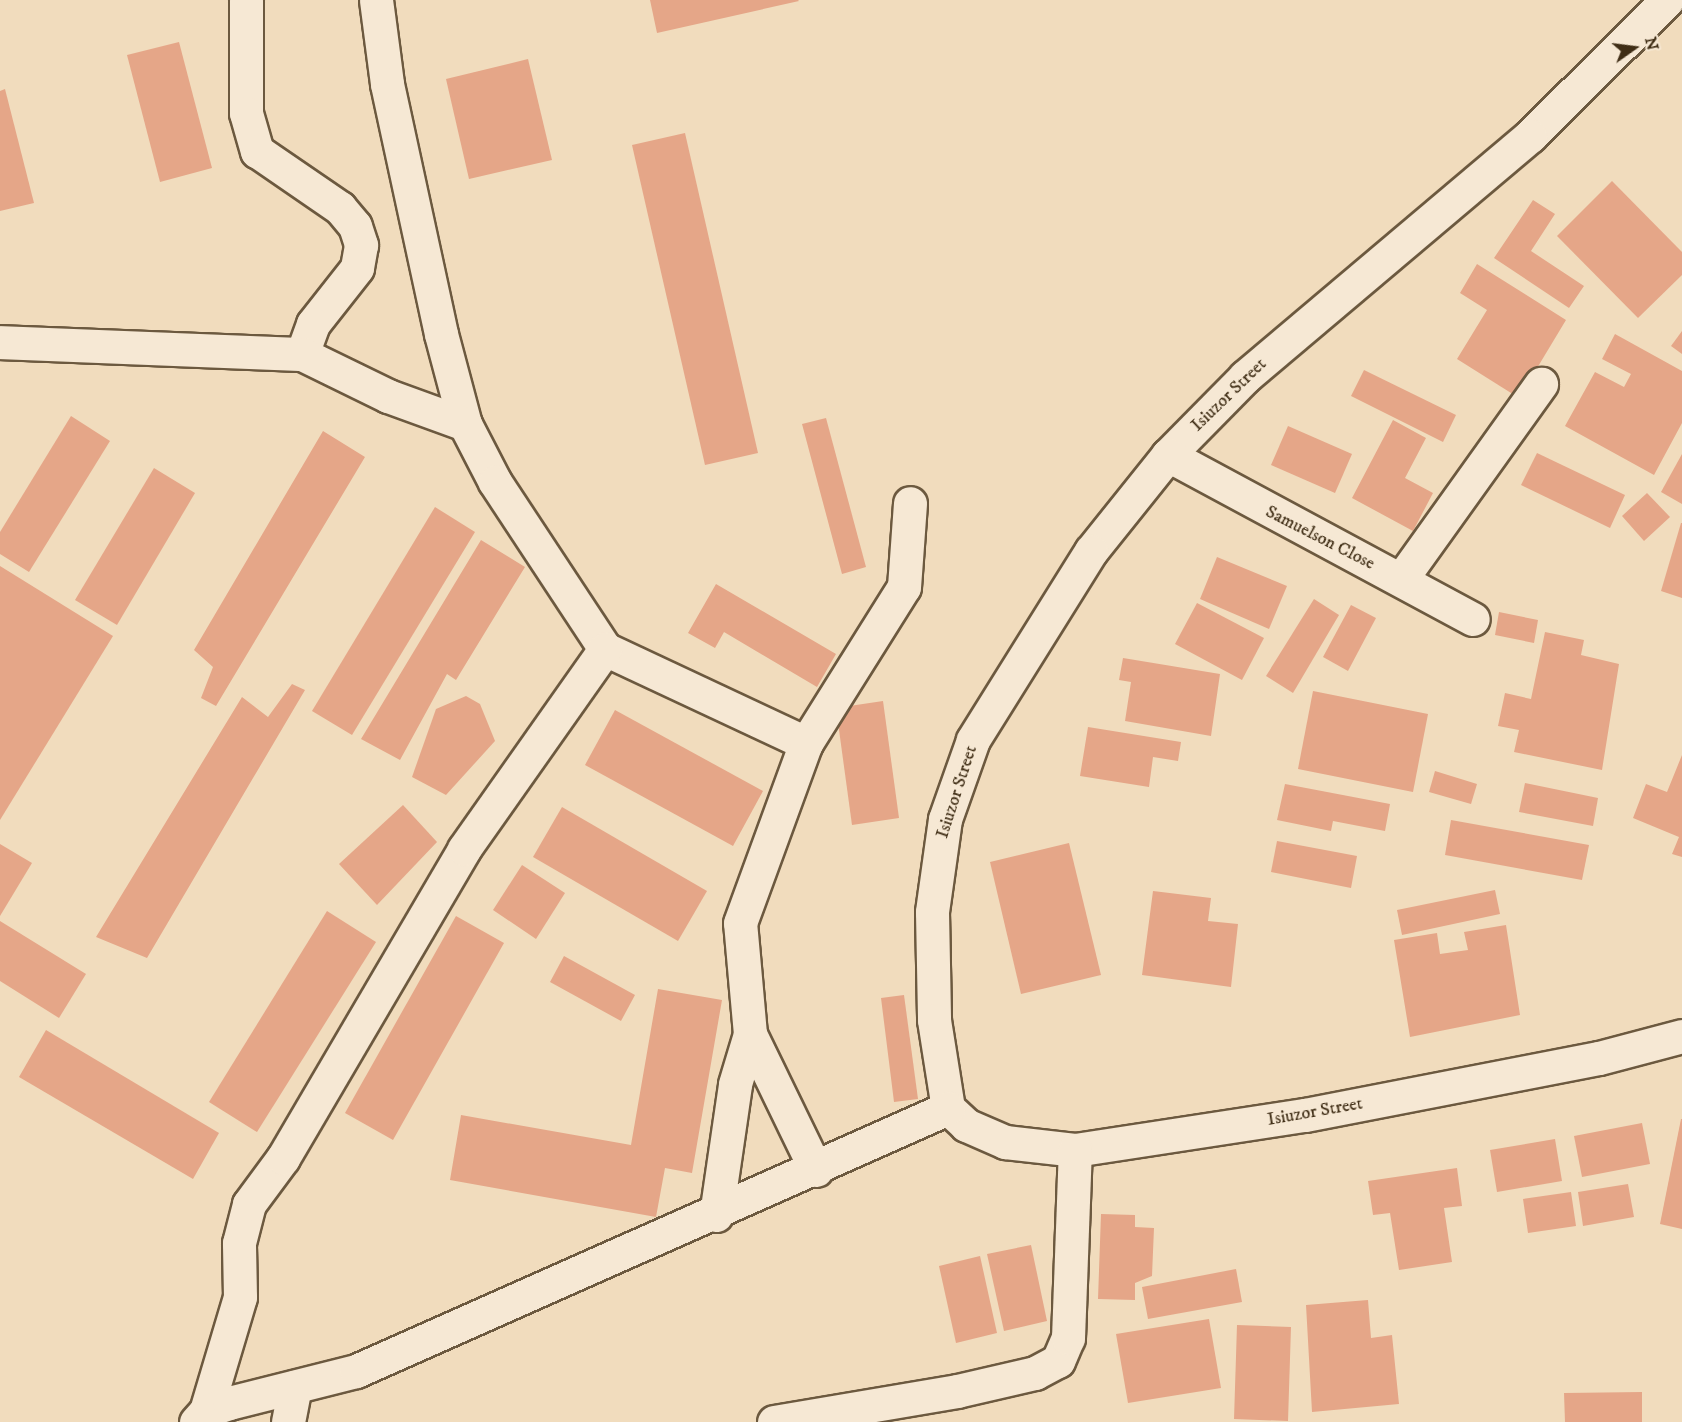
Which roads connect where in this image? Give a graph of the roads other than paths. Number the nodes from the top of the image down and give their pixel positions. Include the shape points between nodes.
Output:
1 (246, 0) edge
2 (376, 0) edge
3 (1667, 0) edge
4 (0, 342) edge
5 (302, 354) junction
6 (1541, 384) dead end
7 (465, 424) junction
8 (1168, 456) junction
9 (910, 503) dead end
10 (1402, 578) junction
11 (1473, 619) dead end
12 (605, 649) junction
13 (806, 743) junction
14 (750, 1034) junction
15 (1682, 1036) edge
16 (948, 1108) junction
17 (1075, 1150) junction
18 (816, 1170) junction
19 (716, 1215) junction
20 (295, 1387) junction
21 (201, 1416) edge
22 (288, 1422) edge
23 (774, 1422) edge

1 - 5 street via 246,113 257,151 340,208 355,226 361,245 357,268 313,324
2 - 7 street via 387,84
3 - 8 street, Isiuzor Street via 1530,136 1245,377
4 - 5 street
5 - 7 street via 388,396
6 - 10 street
7 - 12 street via 495,482
8 - 10 street, Samuelson Close
8 - 16 street, Isiuzor Street via 1091,551 1008,678 973,740 945,819 932,912 934,1020
9 - 13 street via 903,587
10 - 11 street, Samuelson Close
12 - 13 street
12 - 21 street via 464,849 283,1158 249,1204 239,1243 240,1297
13 - 14 street via 740,923
14 - 18 street
14 - 19 street via 735,1084
15 - 17 street, Isiuzor Street via 1599,1058 1305,1115
16 - 17 street, Isiuzor Street via 966,1125 1005,1142
16 - 18 street
17 - 23 street via 1068,1338 1058,1362 1035,1373 957,1391
18 - 19 street
19 - 20 street via 356,1371
20 - 21 street
20 - 22 street

